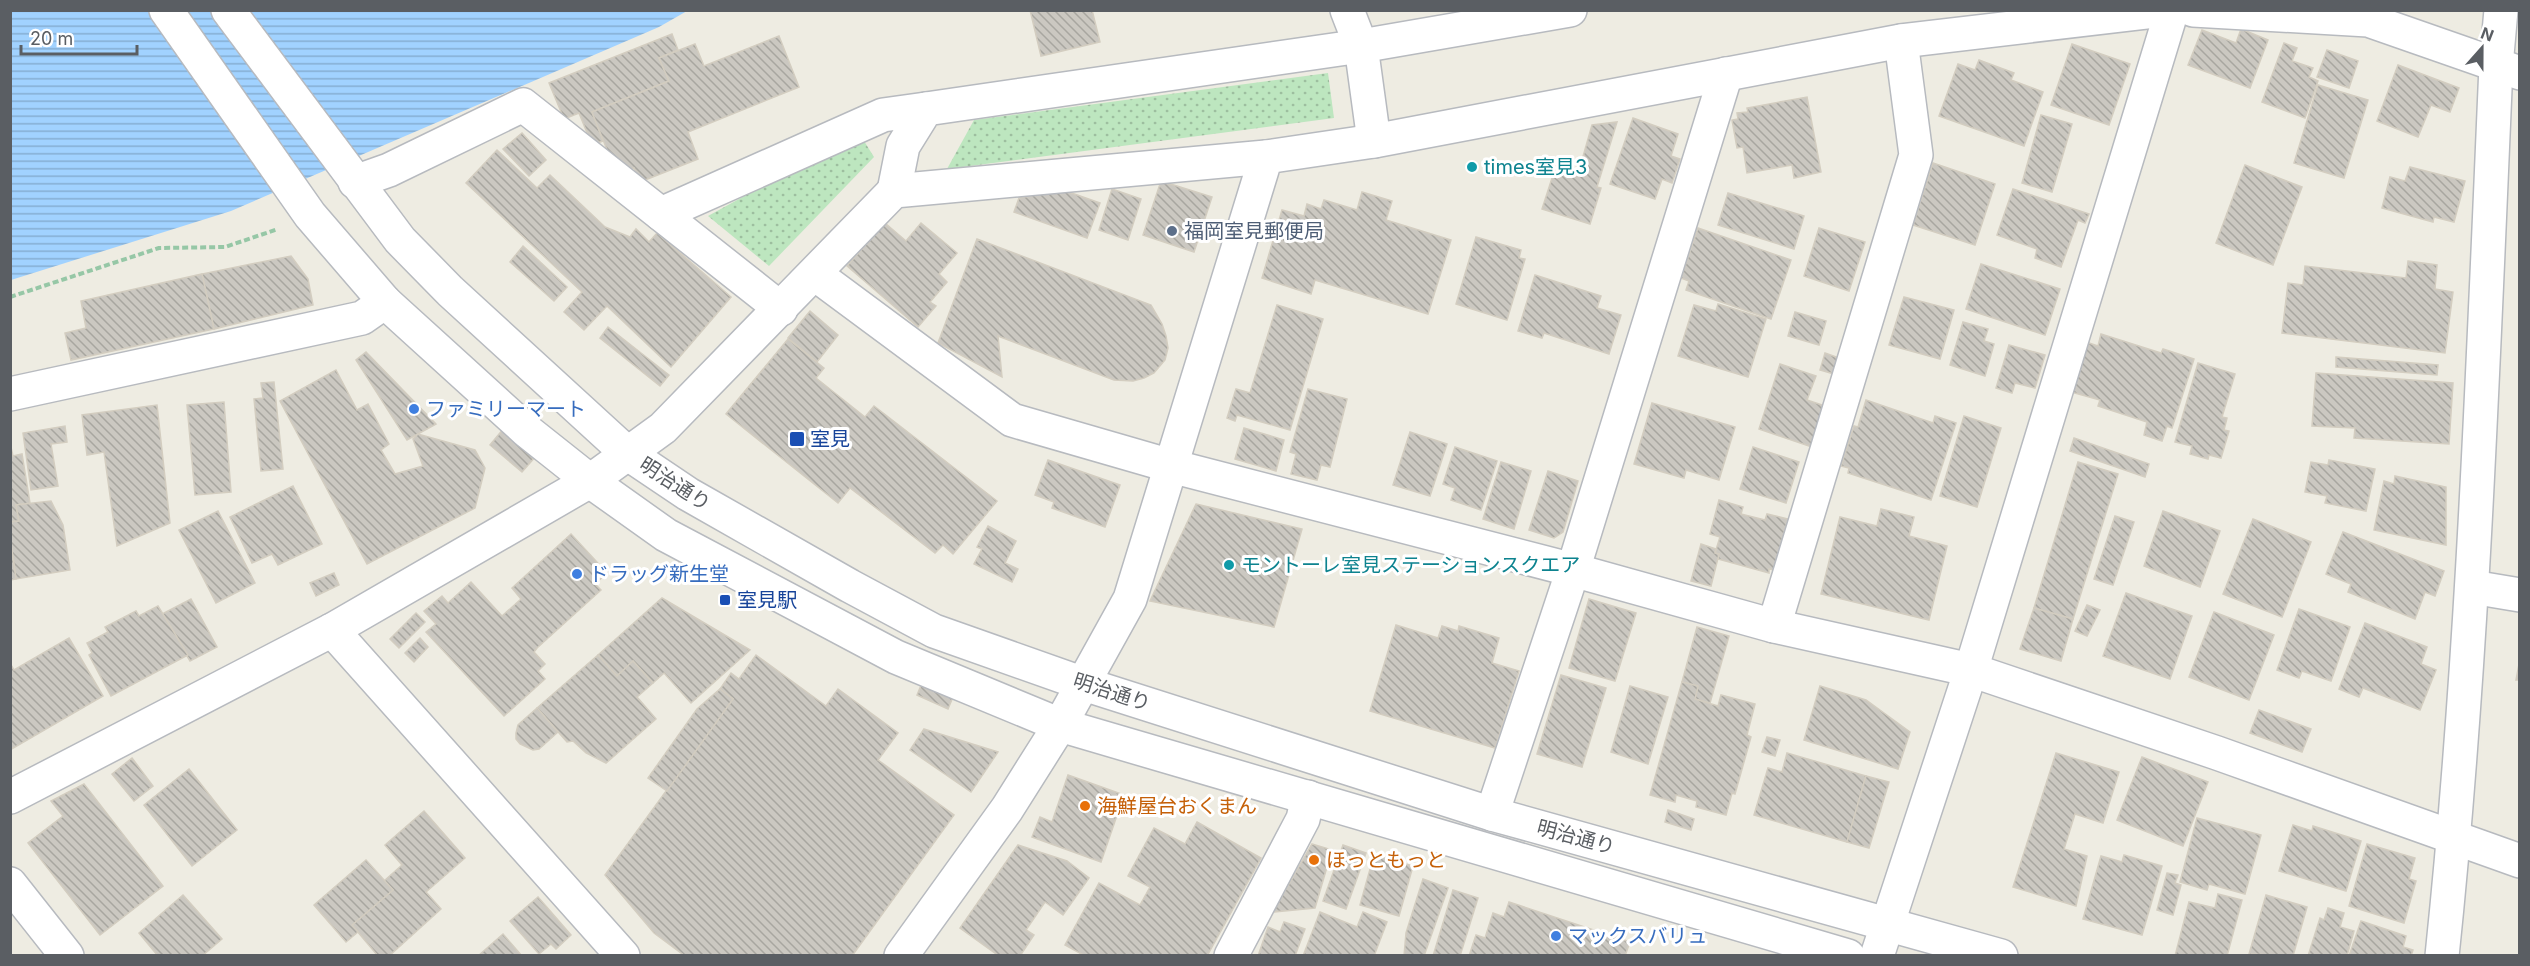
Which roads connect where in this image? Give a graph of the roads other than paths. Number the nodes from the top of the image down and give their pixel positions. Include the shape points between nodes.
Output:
1 (166, 10) edge
2 (228, 10) edge
3 (1347, 10) edge
4 (1570, 10) edge
5 (2163, 10) edge
6 (2172, 10) edge
7 (2193, 10) edge
8 (2501, 10) edge
9 (1901, 41) junction
10 (1361, 46) junction
11 (2508, 70) edge
12 (1726, 74) junction
13 (926, 109) junction
14 (1374, 141) junction
15 (1266, 157) junction
16 (355, 182) junction
17 (894, 191) junction
18 (661, 214) junction
19 (815, 274) junction
20 (385, 302) junction
21 (781, 309) junction
22 (10, 394) edge
23 (627, 453) junction
24 (1171, 466) junction
25 (590, 482) junction
26 (1573, 570) junction
27 (2472, 587) junction
28 (2520, 595) edge
29 (1774, 626) junction
30 (332, 630) junction
31 (1971, 670) junction
32 (1084, 684) junction
33 (1060, 725) junction
34 (10, 797) edge
35 (1308, 797) junction
36 (1492, 814) junction
37 (2455, 837) junction
38 (2520, 861) edge
39 (10, 884) edge
40 (1889, 923) junction
41 (611, 951) edge
42 (67, 956) edge
43 (901, 956) edge
44 (1231, 956) edge
45 (1848, 956) edge
46 (1877, 956) edge
47 (2001, 956) edge
48 (2442, 956) edge

1 - 20 street, 明治通り via 310,215
2 - 16 street, 明治通り
3 - 10 street
4 - 10 street
5 - 9 street
6 - 31 street
7 - 11 street via 2368,20
8 - 11 street
9 - 12 street
9 - 29 street via 1916,155
10 - 13 street
10 - 14 street
11 - 27 street
12 - 14 street
12 - 26 street
13 - 17 street via 903,146
13 - 18 street via 884,115
14 - 15 street
15 - 17 street
15 - 24 street
16 - 18 street via 389,170 524,105
16 - 23 street, 明治通り via 400,240 450,291
17 - 19 street
18 - 21 street
19 - 21 street
19 - 24 street via 1012,420
20 - 22 street via 362,318
20 - 25 street, 明治通り via 527,431
21 - 23 street via 663,428
23 - 25 street
23 - 32 street, 明治通り via 688,494 934,631
24 - 26 street
24 - 32 street via 1130,598
25 - 30 street
25 - 33 street, 明治通り via 666,535 896,657
26 - 29 street
26 - 36 street
27 - 28 street
27 - 37 street
29 - 31 street
30 - 34 street
30 - 41 street
31 - 37 street
31 - 40 street
32 - 33 street
32 - 36 street, 明治通り
33 - 35 street, 明治通り
33 - 43 street via 1007,809
35 - 44 street via 1303,819
35 - 45 street, 明治通り
36 - 40 street, 明治通り
37 - 38 street
37 - 48 street
39 - 42 street
40 - 46 street
40 - 47 street, 明治通り

